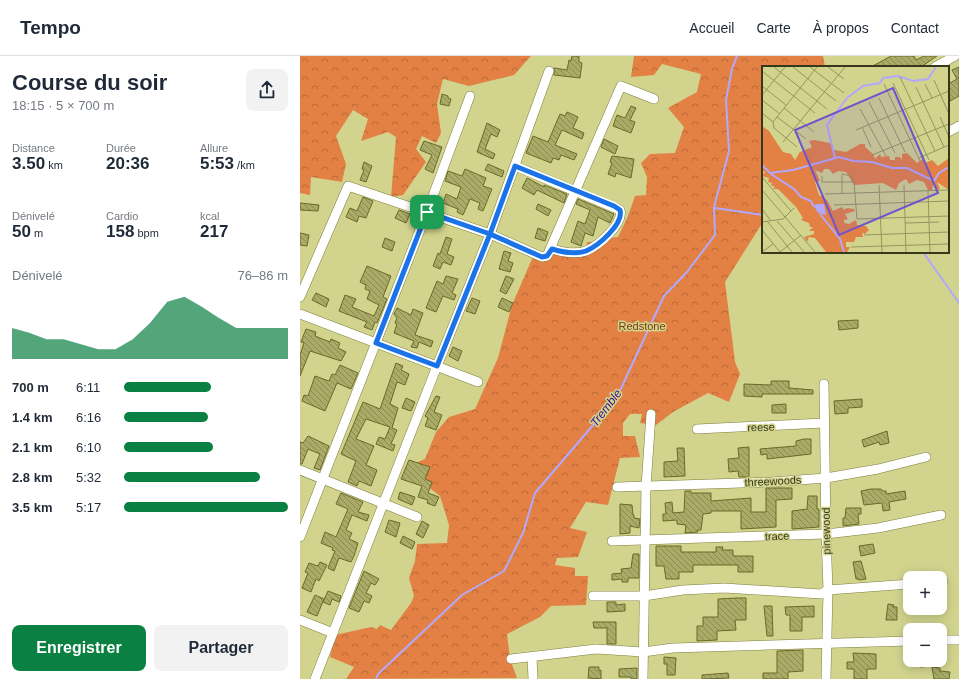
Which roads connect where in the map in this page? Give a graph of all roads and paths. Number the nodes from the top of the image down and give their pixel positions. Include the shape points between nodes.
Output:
1 (955, 56) edge
2 (937, 66) edge
3 (549, 71) dead end
4 (470, 96) dead end
5 (654, 99) dead end
6 (959, 126) edge
7 (949, 131) edge
8 (515, 166) junction
9 (575, 190) junction
10 (427, 212) junction
11 (490, 234) junction
12 (552, 249) junction
13 (300, 297) edge
14 (300, 314) edge
15 (376, 343) junction
16 (437, 366) junction
17 (478, 382) dead end
18 (824, 384) dead end
19 (651, 414) dead end
20 (824, 423) junction
21 (698, 429) dead end
22 (926, 457) dead end
23 (300, 470) edge
24 (826, 478) junction
25 (322, 479) junction
26 (617, 487) dead end
27 (646, 487) junction
28 (383, 504) junction
29 (941, 514) dead end
30 (417, 517) dead end
31 (826, 534) junction
32 (300, 538) edge
33 (647, 538) junction
34 (612, 541) dead end
35 (903, 585) edge
36 (828, 590) junction
37 (593, 596) dead end
38 (644, 596) junction
39 (300, 620) edge
40 (333, 633) junction
41 (947, 640) edge
42 (959, 640) edge
43 (903, 641) edge
44 (827, 644) junction
45 (643, 652) junction
46 (532, 657) junction
47 (511, 658) dead end
48 (315, 679) edge
49 (533, 679) edge
50 (643, 679) edge
51 (826, 679) edge

1 - 2 street
3 - 8 street
4 - 10 street
5 - 9 street via 622,86
6 - 7 street
8 - 9 street
8 - 11 street
9 - 12 street
9 - 12 street via 620,210 619,222 586,251 565,252
10 - 11 street
10 - 13 street via 348,186
10 - 15 street
11 - 12 street via 542,257 547,256
11 - 16 street
14 - 15 street
15 - 16 street
15 - 25 street
16 - 17 street
16 - 28 street
18 - 20 street, pinewood
19 - 27 street
20 - 21 street, reese
20 - 24 street, pinewood
22 - 24 street, threewoods
23 - 25 street
24 - 27 street, threewoods
24 - 31 street, pinewood
25 - 28 street
25 - 32 street
26 - 27 street, threewoods
27 - 33 street
28 - 30 street
28 - 40 street
29 - 31 street, trace via 894,526
31 - 33 street, trace
31 - 36 street, pinewood
33 - 34 street, trace
33 - 38 street
35 - 36 street
36 - 38 street via 816,594 744,588 703,588
36 - 44 street, pinewood
37 - 38 street
38 - 45 street
39 - 40 street
40 - 48 street
41 - 42 street
43 - 44 street
44 - 45 street via 673,648
44 - 51 street, pinewood
45 - 46 street via 596,649
45 - 50 street
46 - 47 street
46 - 49 street

